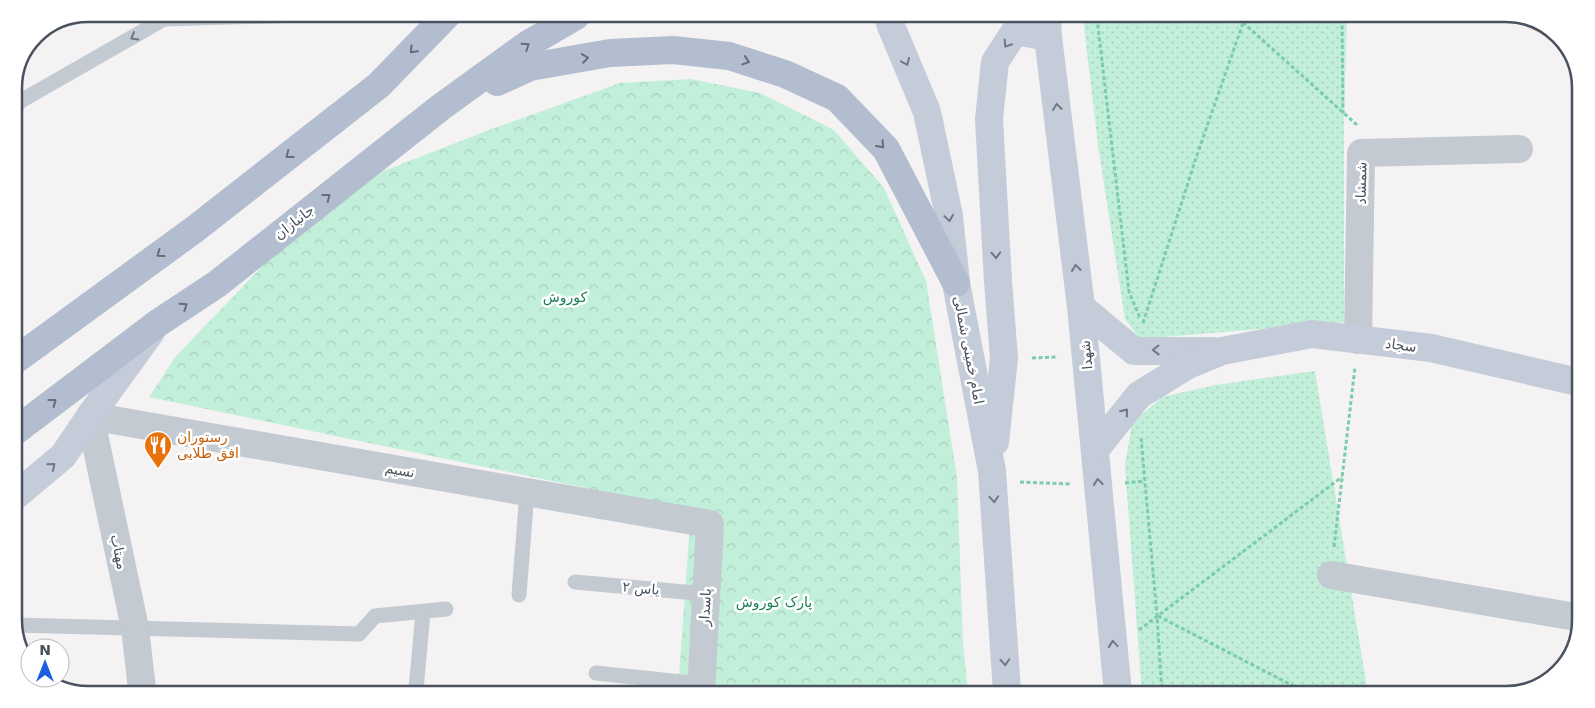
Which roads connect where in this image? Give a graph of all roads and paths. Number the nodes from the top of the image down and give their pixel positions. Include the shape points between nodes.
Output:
1 (154, 22) edge
2 (440, 22) edge
3 (566, 22) edge
4 (890, 22) edge
5 (1097, 22) edge
6 (1242, 22) edge
7 (1342, 22) edge
8 (1048, 27) edge
9 (23, 99) edge
10 (440, 107) junction
11 (1344, 113) junction
12 (1519, 149) dead end
13 (1388, 152) junction
14 (956, 283) junction
15 (1081, 308) junction
16 (158, 323) junction
17 (1143, 324) dead end
18 (1358, 340) junction
19 (1222, 351) junction
20 (23, 354) edge
21 (1086, 357) junction
22 (1004, 358) junction
23 (1572, 381) edge
24 (90, 416) junction
25 (23, 425) edge
26 (1095, 450) junction
27 (992, 471) junction
28 (1342, 477) junction
29 (23, 489) edge
30 (527, 492) junction
31 (710, 524) joint
32 (1330, 575) joint
33 (575, 582) dead end
34 (706, 594) junction
35 (519, 595) dead end
36 (446, 609) dead end
37 (423, 612) junction
38 (1157, 616) junction
39 (1572, 617) edge
40 (23, 625) edge
41 (135, 628) junction
42 (1114, 649) junction
43 (596, 673) dead end
44 (142, 686) edge
45 (416, 686) edge
46 (694, 686) edge
47 (701, 686) edge
48 (1007, 686) edge
49 (1117, 686) edge
50 (1292, 686) edge

1 -> 9 lane
2 -> 20 main road via 379,85 195,229
10 -> 3 main road, جانبازان via 528,44
4 -> 14 main road, امام خمینی شمالی via 927,112 949,216
5 - 17 path via 1130,292
6 - 11 path
7 - 11 path
15 -> 8 main road, شهدا
8 -> 22 main road via 1015,31 995,62 989,119
10 -> 14 main road via 530,67 610,53 673,50 729,56 785,74 837,98 886,149
16 -> 10 main road, جانبازان via 217,284
11 - 13 path
12 - 13 street, شمشاد
13 - 18 street, شمشاد via 1361,154
14 - 27 main road, امام خمینی شمالی
19 -> 15 main road, سجاد via 1134,351
15 - 21 main road, شهدا
16 - 24 main road
25 -> 16 main road, جانبازان
18 - 19 main road, سجاد via 1312,334
18 - 23 main road, سجاد via 1431,348
18 - 28 path
26 -> 19 main road, سجاد via 1139,395 1188,365
21 - 22 path
21 - 26 main road, شهدا
22 - 27 main road
29 -> 24 main road via 63,456
24 - 30 street, نسیم
24 - 41 street, مهتاب
42 -> 26 main road, شهدا
27 -> 48 main road, امام خمینی شمالی
28 - 32 path
28 - 38 path
30 - 31 street, نسیم
30 - 35 lane
31 - 34 street, پاسدار
32 - 39 street
33 - 34 lane, یاس ۲
34 - 47 street, پاسدار
36 - 37 lane
37 - 41 lane via 375,616 359,634
37 - 45 lane
38 - 42 path
38 - 50 path
40 - 41 lane
41 - 44 street, مهتاب
42 - 49 main road, شهدا
43 - 46 lane

